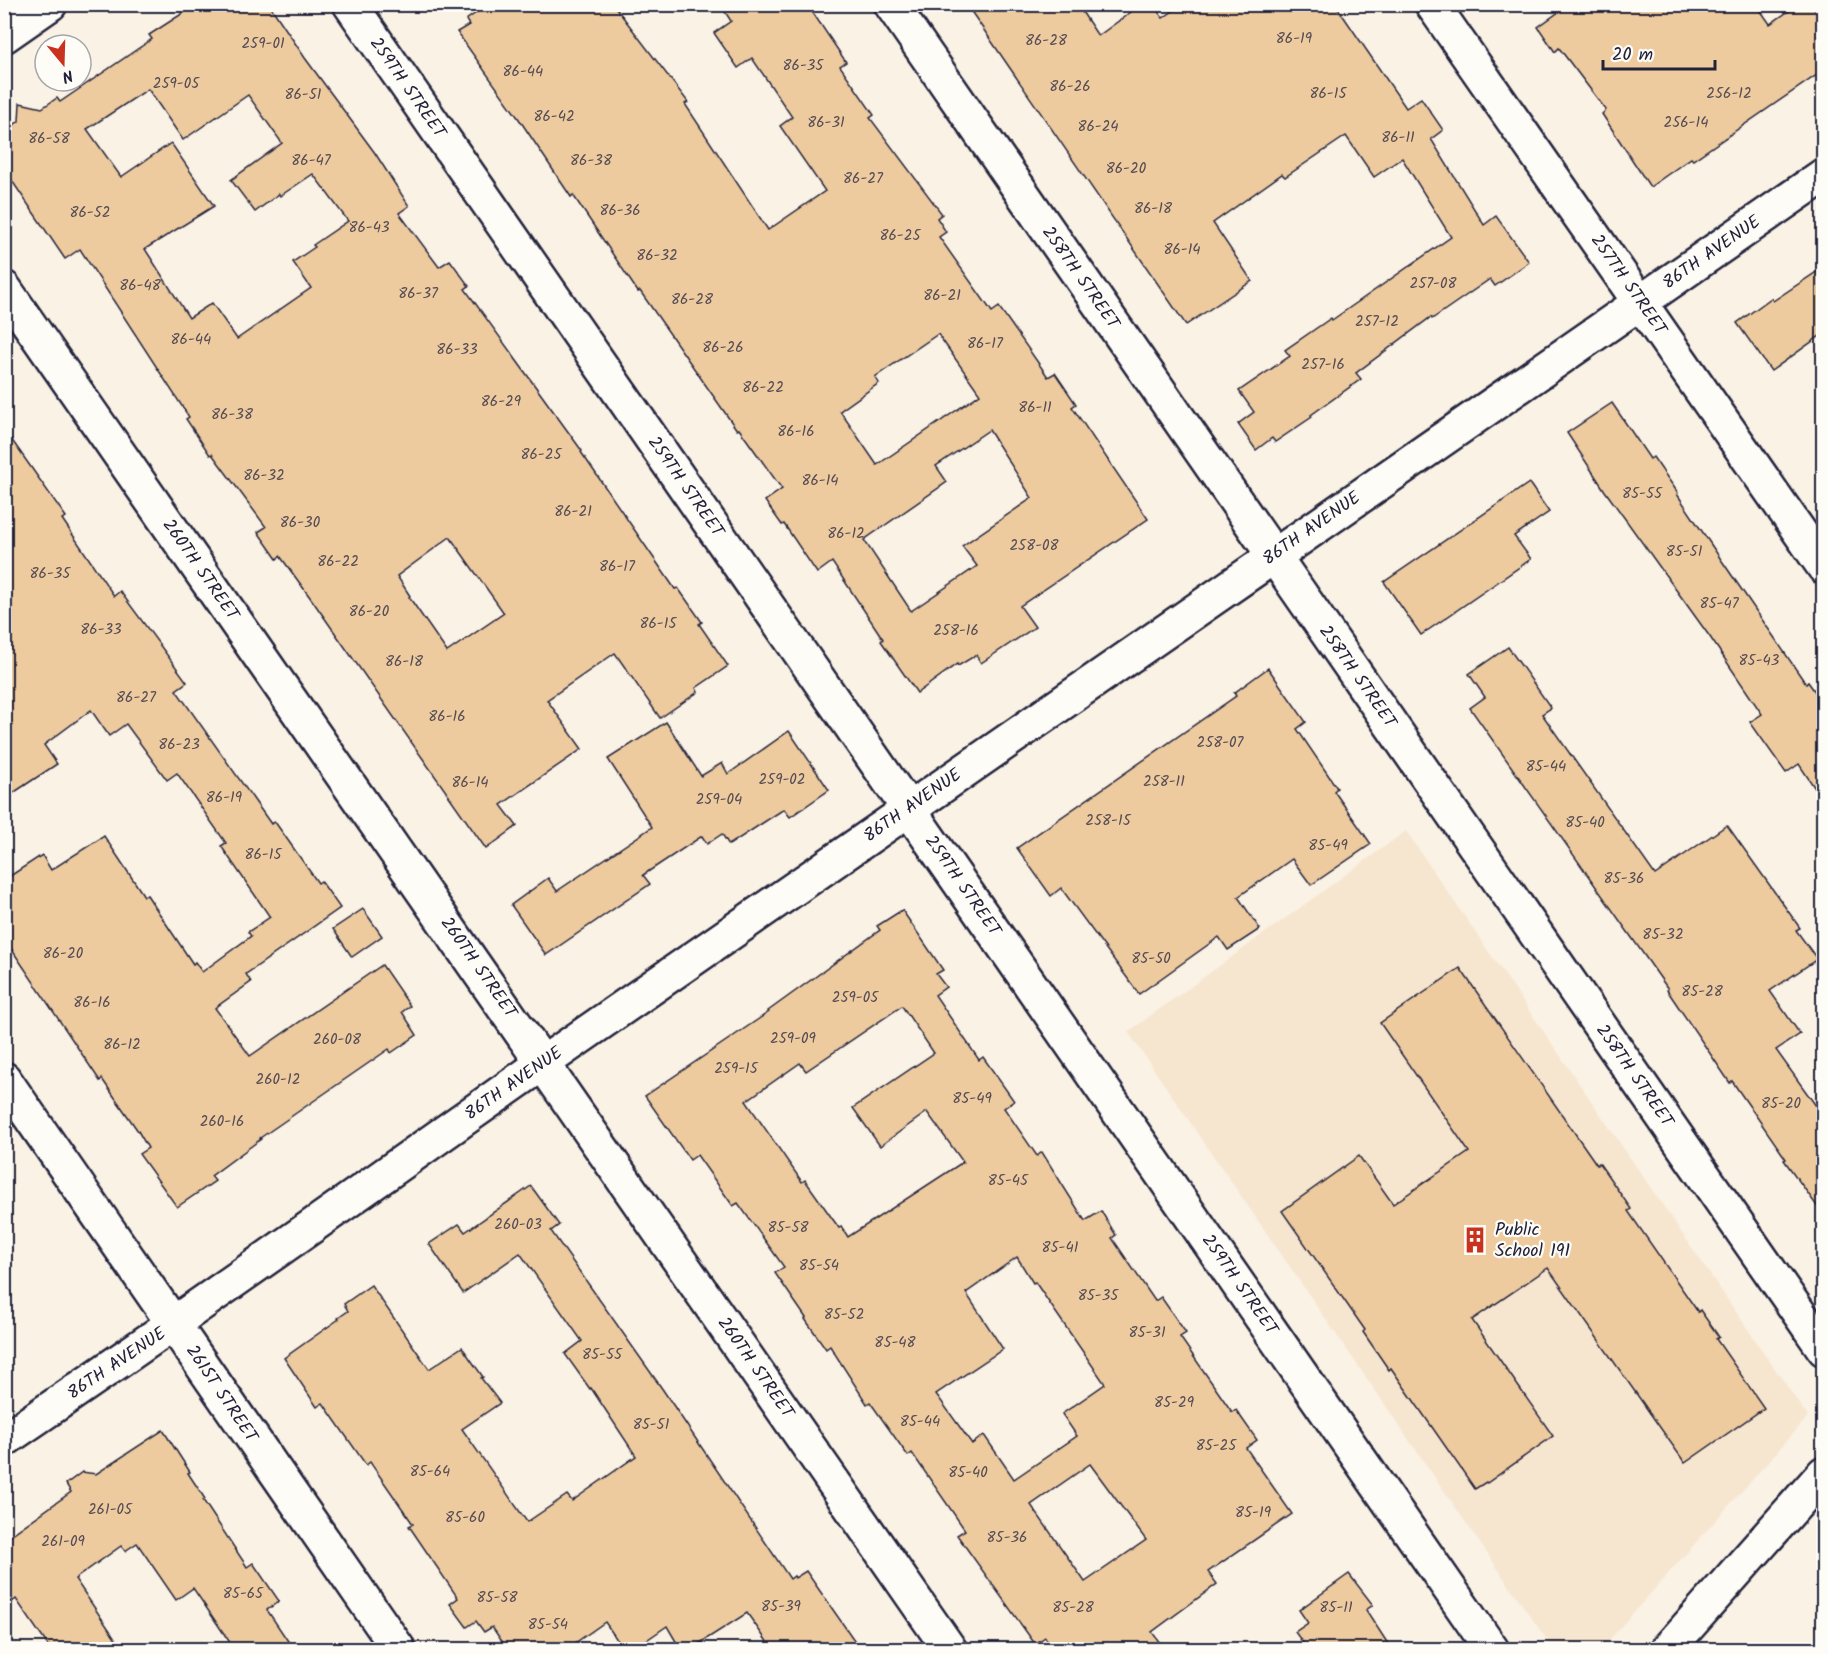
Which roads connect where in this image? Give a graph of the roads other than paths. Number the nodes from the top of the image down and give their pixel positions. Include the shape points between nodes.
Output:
1 (50, 4) edge
2 (350, 4) edge
3 (891, 4) edge
4 (1432, 4) edge
5 (4, 36) edge
6 (1824, 175) edge
7 (4, 288) edge
8 (1640, 302) junction
9 (1272, 556) junction
10 (1824, 567) edge
11 (909, 809) junction
12 (544, 1063) junction
13 (4, 1079) edge
14 (175, 1325) junction
15 (1824, 1349) edge
16 (4, 1440) edge
17 (1824, 1473) edge
18 (399, 1650) edge
19 (950, 1650) edge
20 (1492, 1650) edge
21 (1667, 1650) edge

1 - 5 street
2 - 11 street, 259TH STREET
3 - 9 street, 258TH STREET
4 - 8 street, 257TH STREET
6 - 8 street, 86TH AVENUE
7 - 12 street, 260TH STREET
8 - 9 street, 86TH AVENUE
8 - 10 street, 257TH STREET
9 - 11 street, 86TH AVENUE
9 - 15 street, 258TH STREET
11 - 12 street, 86TH AVENUE
11 - 20 street, 259TH STREET
12 - 14 street, 86TH AVENUE
12 - 19 street, 260TH STREET
13 - 14 street, 261ST STREET
14 - 16 street, 86TH AVENUE
14 - 18 street, 261ST STREET
17 - 21 street

